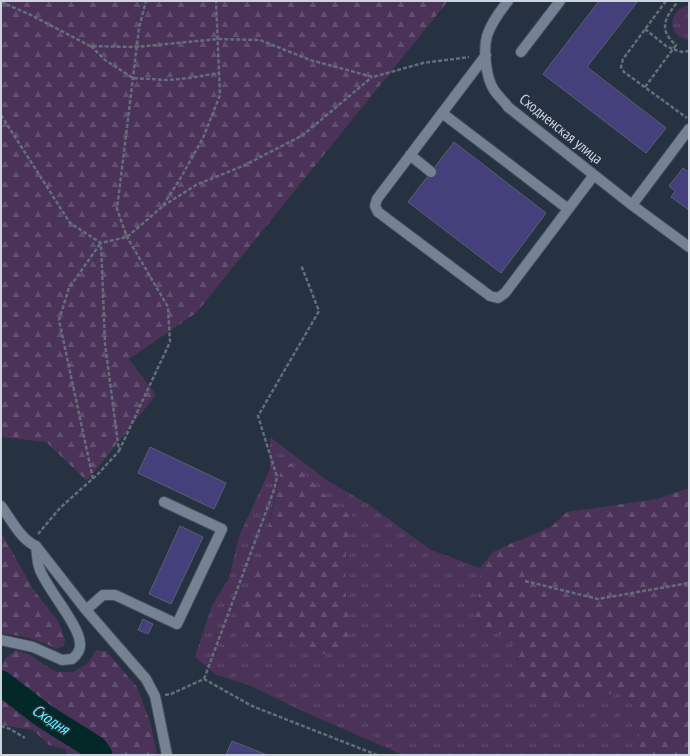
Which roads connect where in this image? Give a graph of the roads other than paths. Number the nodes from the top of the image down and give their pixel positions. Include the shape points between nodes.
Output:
1 (508, 1) edge
2 (560, 1) edge
3 (521, 52) dead end
4 (486, 55) junction
5 (442, 113) junction
6 (689, 129) edge
7 (410, 155) junction
8 (431, 172) dead end
9 (594, 175) junction
10 (632, 205) junction
11 (568, 209) junction
12 (689, 248) edge
13 (164, 502) dead end
14 (1, 506) edge
15 (33, 545) junction
16 (86, 610) junction
17 (1, 640) edge
18 (167, 755) edge

1 - 4 street, Сходненская улица via 497,15 487,35
2 - 3 street
4 - 5 street
4 - 9 street, Сходненская улица via 487,70 494,90 508,107
5 - 7 street
5 - 11 street
6 - 10 street
7 - 8 street
7 - 11 street via 376,199 375,206 378,212 490,296 498,298 505,293
9 - 10 street, Сходненская улица
9 - 11 street
10 - 12 street, Сходненская улица
13 - 16 street via 222,529 177,624 115,595 103,594
14 - 15 street
15 - 16 street
15 - 17 street via 39,569 76,631 80,644 78,653 72,659 62,660 33,647
16 - 18 street via 146,679 156,696

